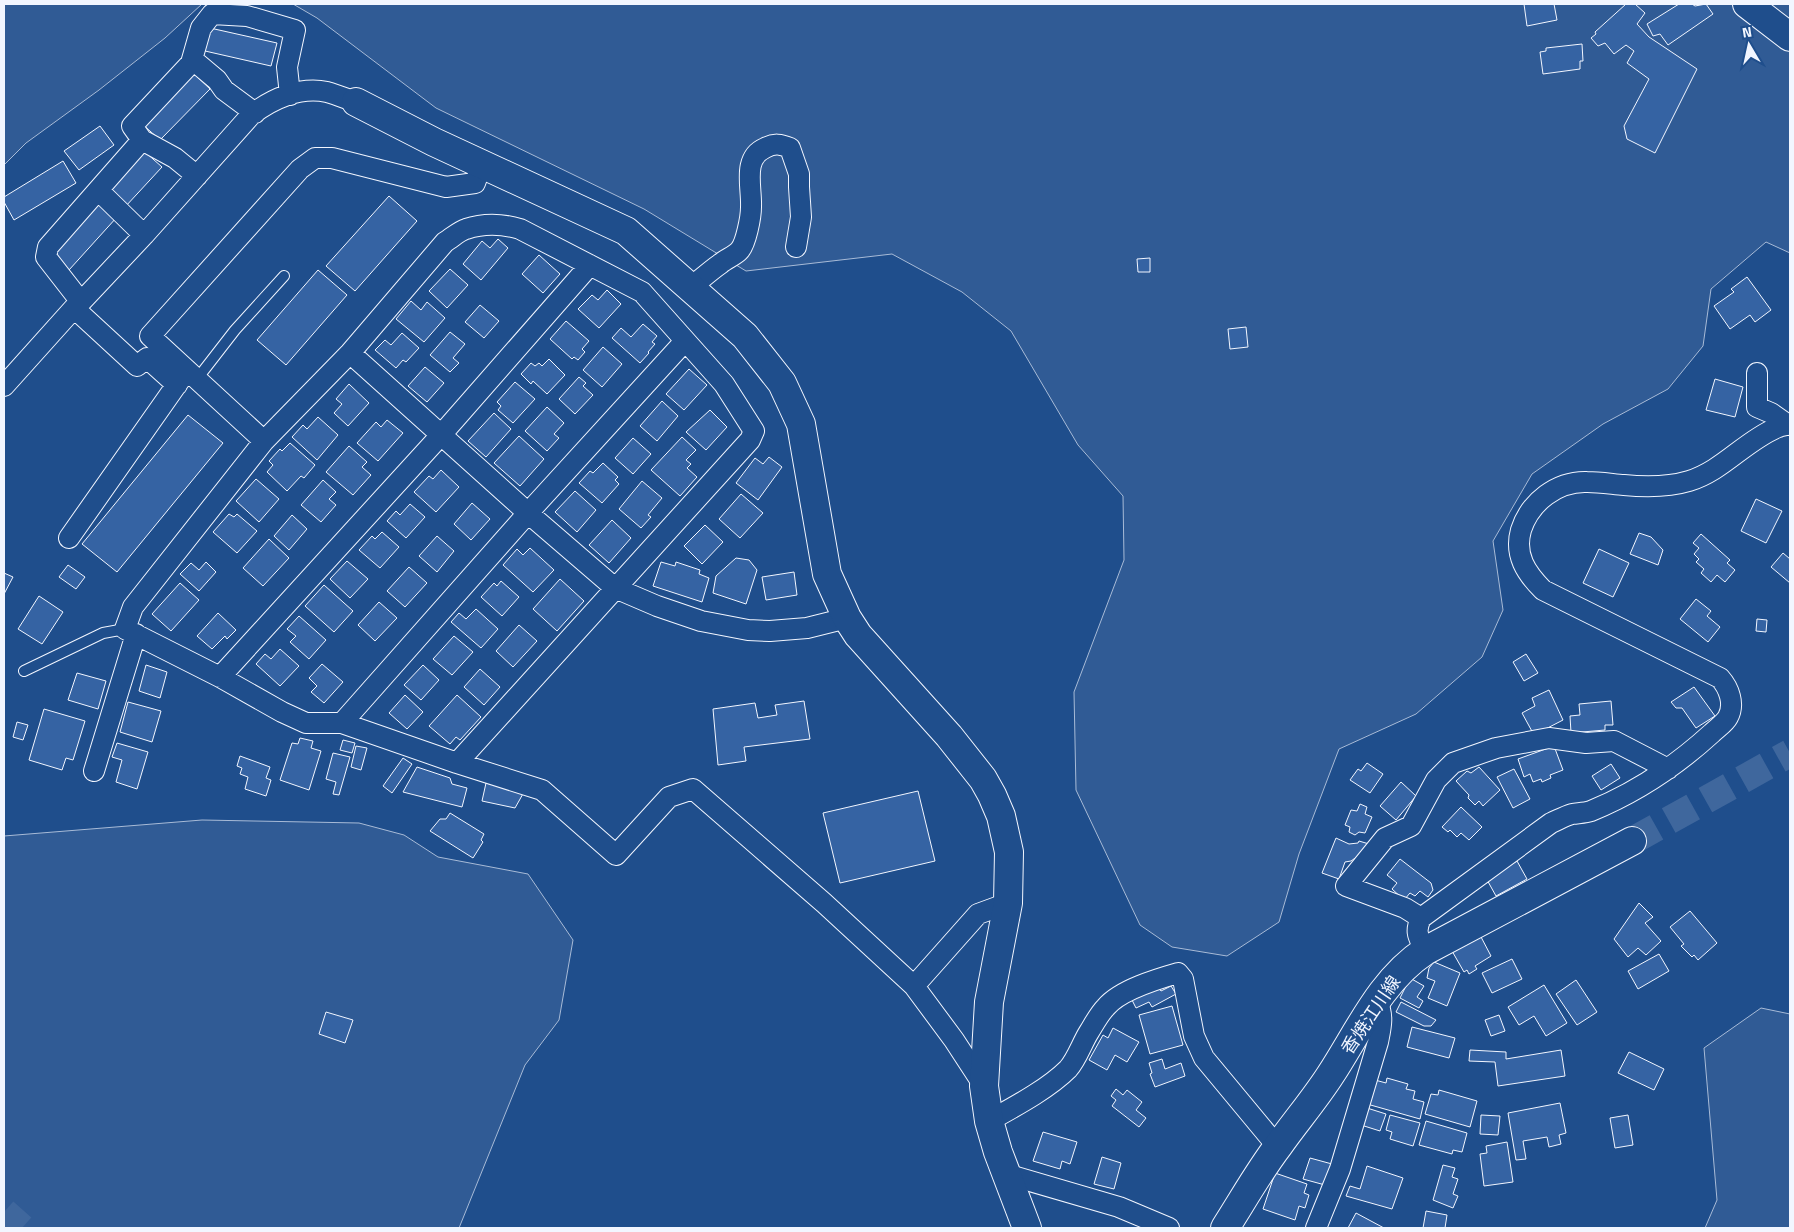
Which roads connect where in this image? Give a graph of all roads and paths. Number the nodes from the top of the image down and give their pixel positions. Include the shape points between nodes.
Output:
1 (1747, 4) edge
2 (1790, 37) edge
3 (192, 59) junction
4 (290, 95) junction
5 (356, 102) joint
6 (255, 113) junction
7 (142, 140) junction
8 (482, 164) junction
9 (197, 176) junction
10 (99, 191) junction
11 (144, 236) junction
12 (796, 247) dead end
13 (590, 265) junction
14 (284, 276) dead end
15 (690, 288) junction
16 (77, 305) junction
17 (685, 341) junction
18 (350, 353) junction
19 (1757, 374) dead end
20 (187, 378) junction
21 (4, 386) edge
22 (1789, 424) edge
23 (441, 435) junction
24 (264, 441) junction
25 (528, 513) junction
26 (69, 538) dead end
27 (615, 588) junction
28 (847, 618) junction
29 (131, 632) junction
30 (24, 670) dead end
31 (220, 677) junction
32 (342, 722) junction
33 (457, 763) junction
34 (1668, 769) junction
35 (94, 771) dead end
36 (1632, 841) tunnel mouth
37 (1008, 903) junction
38 (1421, 918) junction
39 (1425, 951) junction
40 (914, 986) junction
41 (1378, 1001) junction
42 (984, 1086) junction
43 (988, 1121) junction
44 (1277, 1146) junction
45 (1006, 1174) junction
46 (1027, 1228) edge
47 (1169, 1228) edge
48 (1225, 1228) edge
49 (1316, 1228) edge

1 - 2 street
3 - 4 street via 201,28 212,14 247,16 295,30 287,67
3 - 6 street via 224,90
3 - 7 street via 132,126
4 - 5 street via 325,92
4 - 6 street via 267,104
5 - 8 street
6 - 9 street
7 - 9 street via 175,158
7 - 10 street
8 - 15 street via 626,231
8 - 20 street via 475,183 446,187 332,158 315,158 300,169 150,336
9 - 11 street
10 - 11 street
10 - 16 street via 48,247 46,257
11 - 16 street
12 - 15 street via 801,217 799,174 790,148 772,144 760,150 751,161 751,207 740,250
13 - 17 street via 642,292
13 - 18 street via 508,225 465,229 446,242
13 - 23 street
14 - 20 lane
15 - 28 street via 745,336 782,382 800,424 828,574
16 - 20 street via 137,366 147,358
16 - 21 street
17 - 25 street
17 - 27 street via 724,384 754,431 750,440
18 - 23 street
18 - 24 street
19 - 22 street via 1757,407
20 - 24 street
20 - 26 street
22 - 34 street via 1776,427 1711,472 1689,481 1636,486 1585,482 1567,484 1537,503 1522,528 1519,539 1522,560 1530,577 1543,590 1694,664 1728,686 1731,708 1728,717
23 - 25 street
23 - 31 street
24 - 29 street via 133,607
25 - 27 street
25 - 32 street
27 - 28 street via 701,621 748,630 807,628
27 - 33 street
28 - 37 street via 858,635 949,736 983,779 1001,816 1008,852
29 - 30 lane via 102,633
29 - 31 street
29 - 35 street
31 - 32 street via 306,723
32 - 33 street
33 - 40 street via 542,790 616,855 669,797 693,789
34 - 38 street via 1589,811 1551,823
34 - 38 street via 1614,742 1586,743 1549,738 1496,748 1454,763 1436,780 1411,826 1385,838 1346,886 1405,908
36 - 39 street, 香焼江川線
37 - 40 street via 978,914
37 - 42 street via 989,1002
38 - 39 street via 1417,934
39 - 41 street, 香焼江川線 via 1398,973
40 - 42 street
41 - 44 street, 香焼江川線 via 1330,1076
41 - 49 street via 1382,1011 1378,1042 1340,1169
42 - 43 street
43 - 44 street via 1042,1089 1069,1068 1106,1006 1154,980 1178,974 1183,979 1194,1036 1204,1058
43 - 45 street
44 - 48 street, 香焼江川線
45 - 46 street
45 - 47 street via 1119,1207

